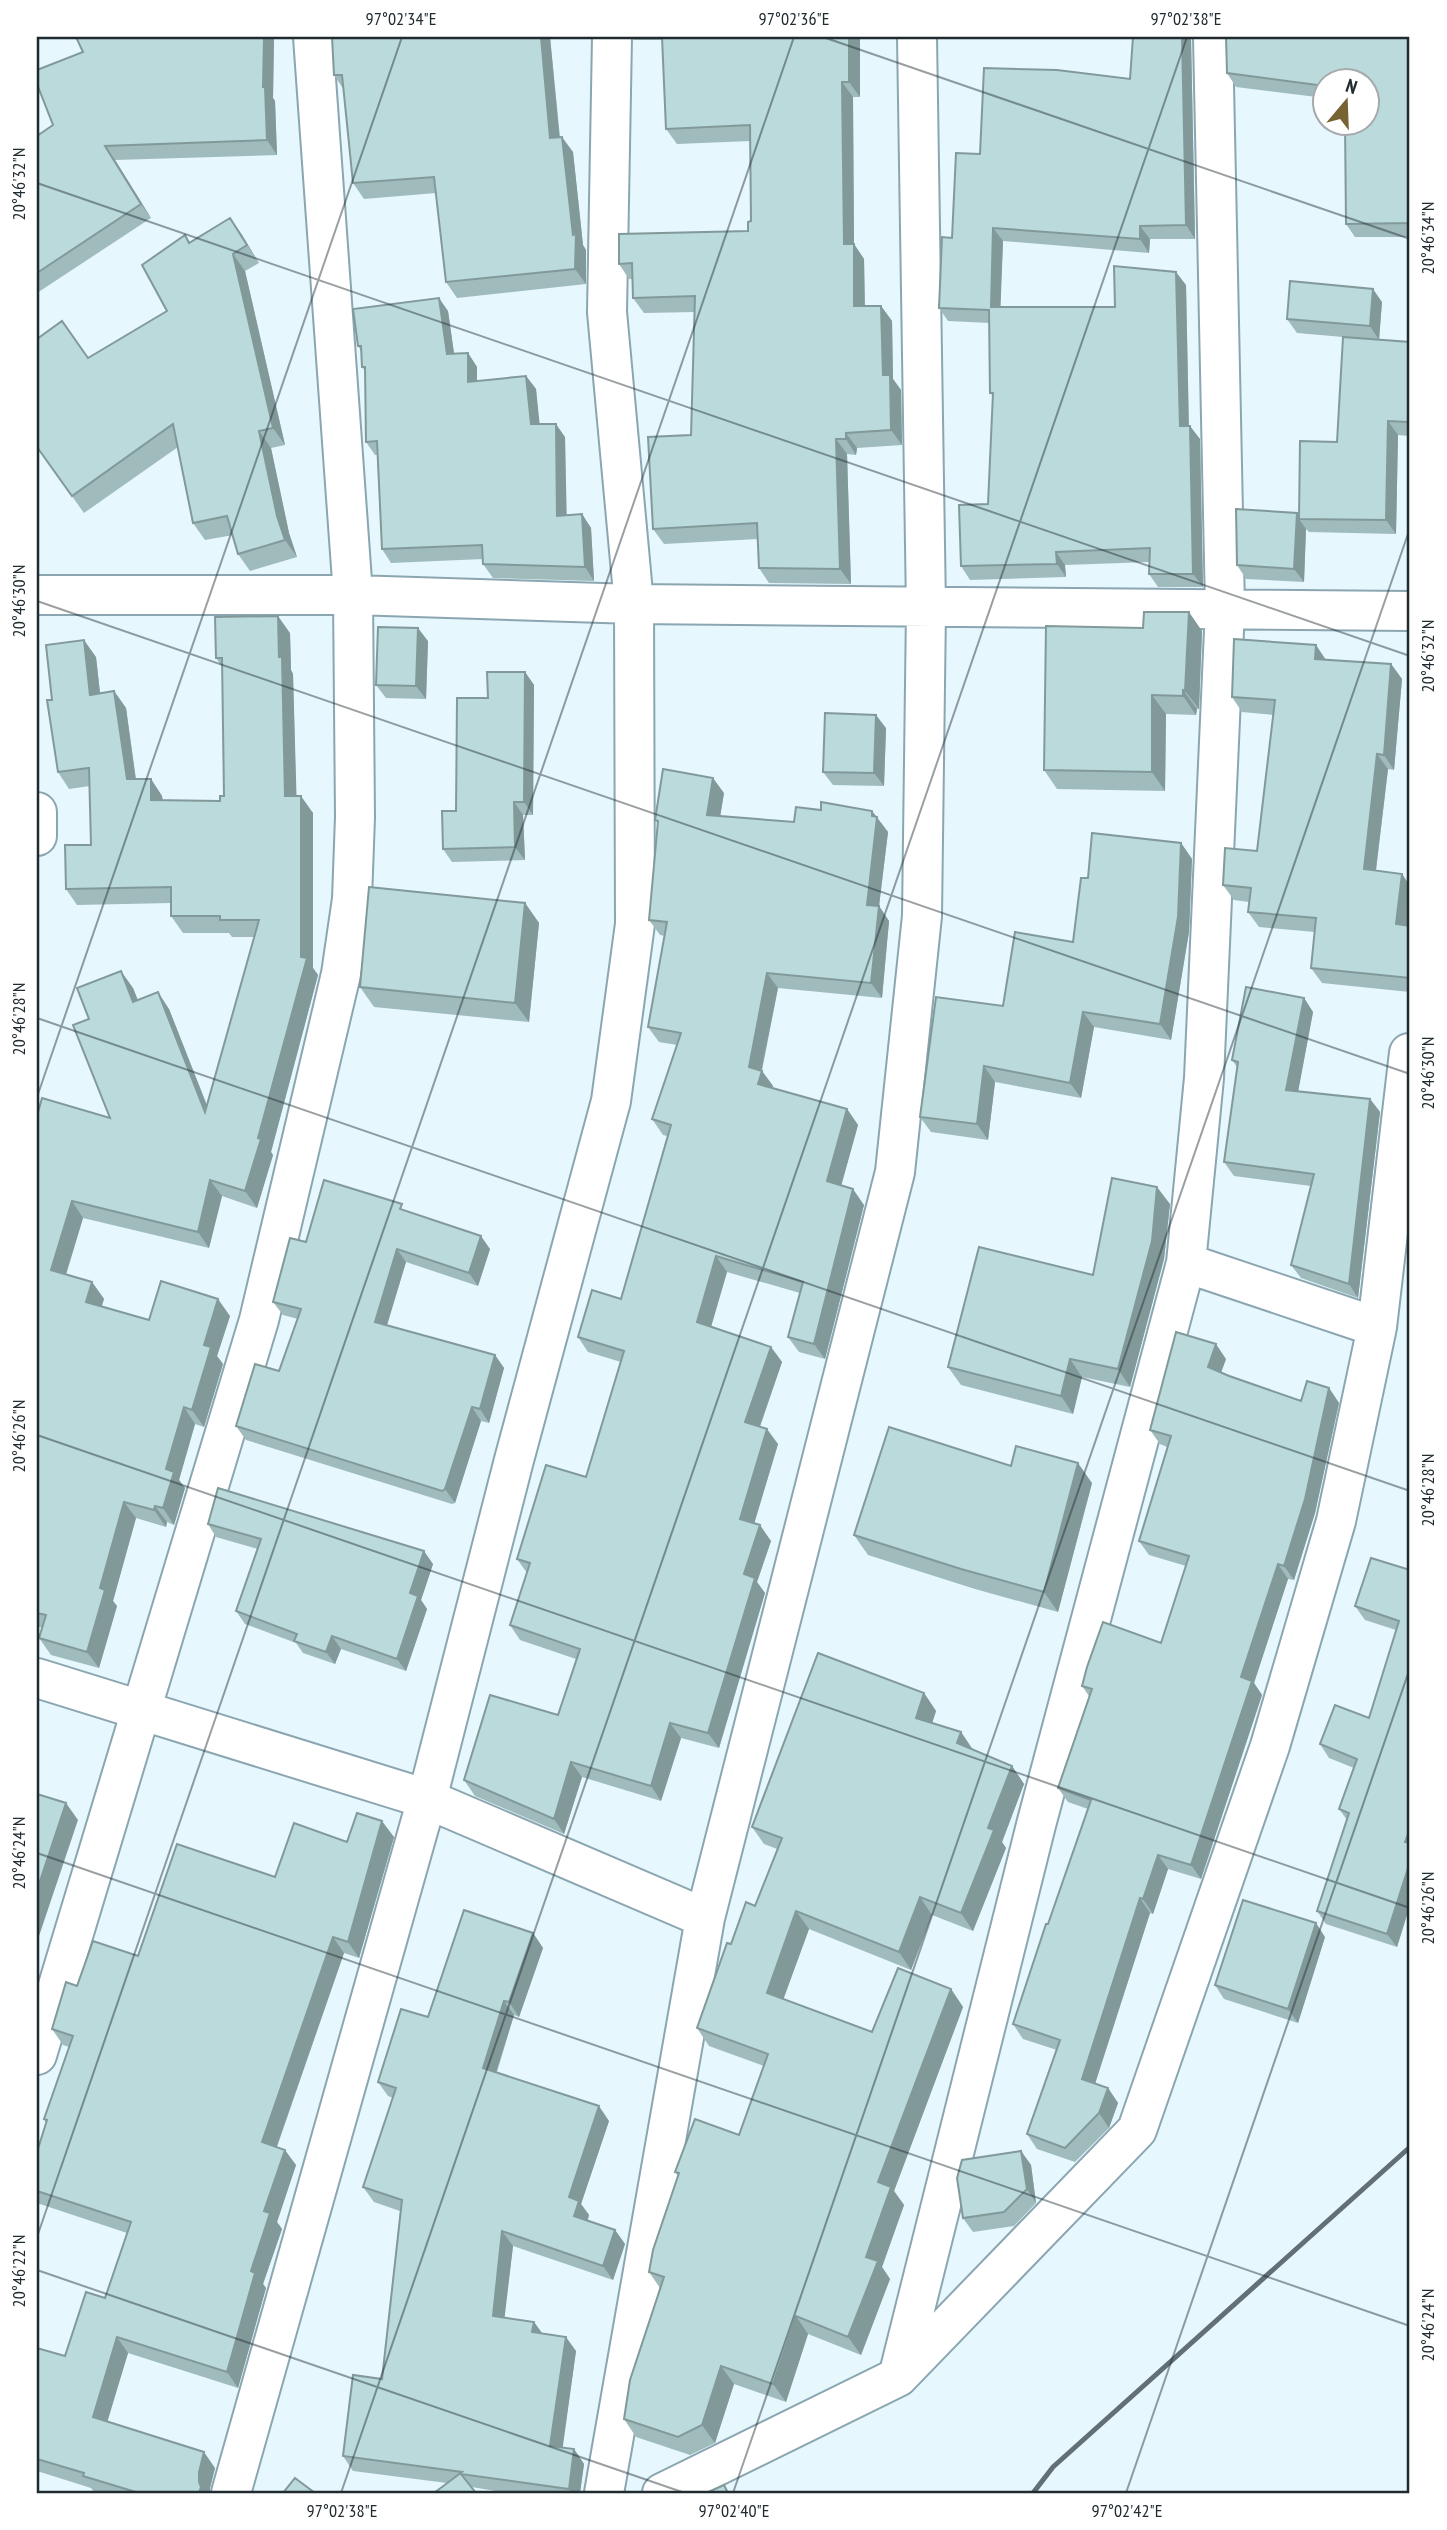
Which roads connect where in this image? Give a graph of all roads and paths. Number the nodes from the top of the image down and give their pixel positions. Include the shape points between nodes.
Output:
1 (313, 37) edge
2 (612, 37) edge
3 (916, 37) edge
4 (1213, 37) edge
5 (37, 595) edge
6 (353, 595) junction
7 (634, 604) junction
8 (926, 608) junction
9 (1225, 608) junction
10 (1410, 611) edge
11 (37, 812) edge
12 (37, 836) edge
13 (1409, 1053) edge
14 (1186, 1263) junction
15 (1377, 1327) junction
16 (37, 1678) edge
17 (140, 1710) junction
18 (427, 1799) junction
19 (705, 1918) junction
20 (37, 2055) edge
21 (898, 2377) junction
22 (232, 2493) edge
23 (604, 2493) edge
24 (662, 2493) edge

1 - 6 street
2 - 7 street via 607,312
3 - 8 street
4 - 9 street
5 - 6 street
6 - 7 street
6 - 17 street via 355,817 352,899 341,974 259,1320
7 - 8 street
7 - 18 street via 635,924 611,1101
8 - 9 street
8 - 19 street via 922,916 895,1172
9 - 10 street
9 - 14 street via 1204,1078
11 - 12 street
13 - 15 street
14 - 15 street
14 - 21 street via 1036,1825
15 - 21 street via 1336,1521 1270,1746 1137,2130
16 - 17 street
17 - 18 street
17 - 20 street
18 - 19 street
18 - 22 street
19 - 23 street
21 - 24 street

